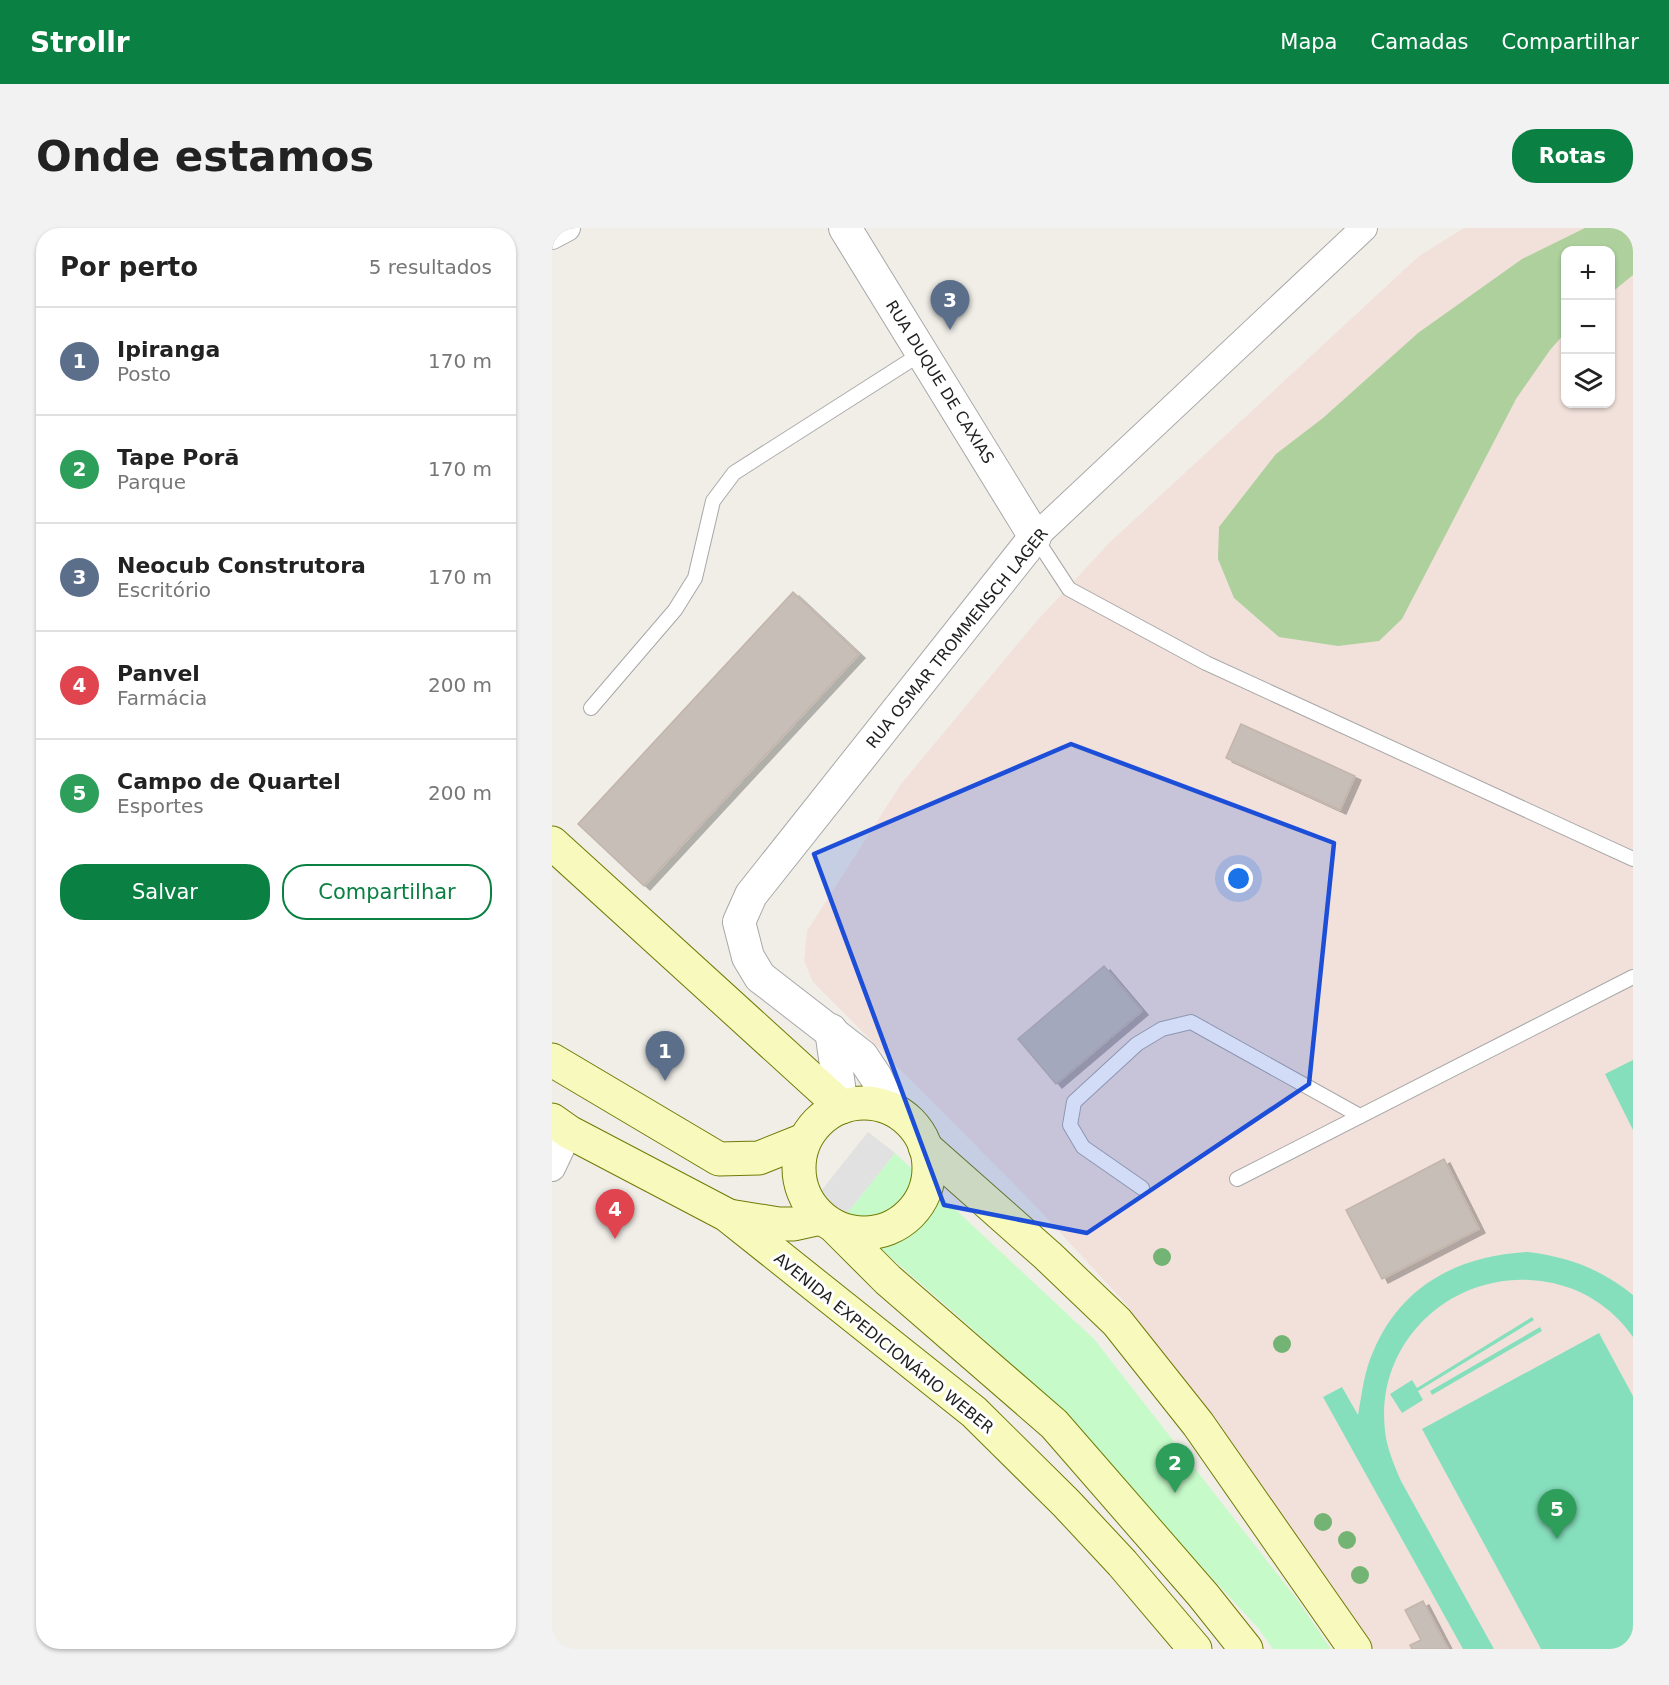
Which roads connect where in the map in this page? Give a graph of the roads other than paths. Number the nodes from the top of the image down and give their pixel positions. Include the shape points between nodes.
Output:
1 (567, 228) edge
2 (845, 228) edge
3 (1364, 228) edge
4 (552, 236) edge
5 (922, 353) junction
6 (1035, 537) junction
7 (591, 708) dead end
8 (552, 843) edge
9 (1633, 859) edge
10 (1633, 977) edge
11 (831, 1030) junction
12 (552, 1060) edge
13 (842, 1107) junction
14 (891, 1109) junction
15 (1360, 1116) junction
16 (561, 1126) edge
17 (804, 1140) junction
18 (925, 1147) junction
19 (552, 1168) edge
20 (1237, 1179) dead end
21 (1142, 1188) dead end
22 (727, 1215) junction
23 (829, 1223) junction
24 (1195, 1649) edge
25 (1246, 1649) edge
26 (1355, 1649) edge

1 - 4 street
2 - 5 street, RUA DUQUE DE CAXIAS
3 - 6 street, RUA OSMAR TROMMENSCH LAGER
5 - 6 street, RUA DUQUE DE CAXIAS
5 - 7 lane via 734,473 713,501 695,578 675,610
6 - 9 lane via 1069,589 1196,658
6 - 11 street, RUA OSMAR TROMMENSCH LAGER via 751,895 739,922 748,957 760,977
8 - 13 main road
10 - 15 lane
11 - 13 street
11 - 14 street, RUA OSMAR TROMMENSCH LAGER via 862,1056
12 - 17 main road via 719,1159 759,1158
13 - 14 main road via 858,1103
13 - 17 main road via 826,1114
14 - 18 main road via 917,1131
15 - 20 lane
15 - 21 lane via 1191,1022 1162,1029 1137,1044 1074,1102 1071,1125 1083,1147
16 - 19 street
16 - 22 main road, AVENIDA EXPEDICIONÁRIO WEBER
17 - 23 main road via 799,1156 802,1190 810,1206
18 - 23 main road via 928,1180 914,1211 893,1226 869,1234 852,1233
18 - 26 main road via 1117,1322 1198,1425
22 - 23 main road via 779,1224
22 - 24 main road, AVENIDA EXPEDICIONÁRIO WEBER via 974,1412 1122,1563
23 - 25 main road via 888,1280 1054,1424

